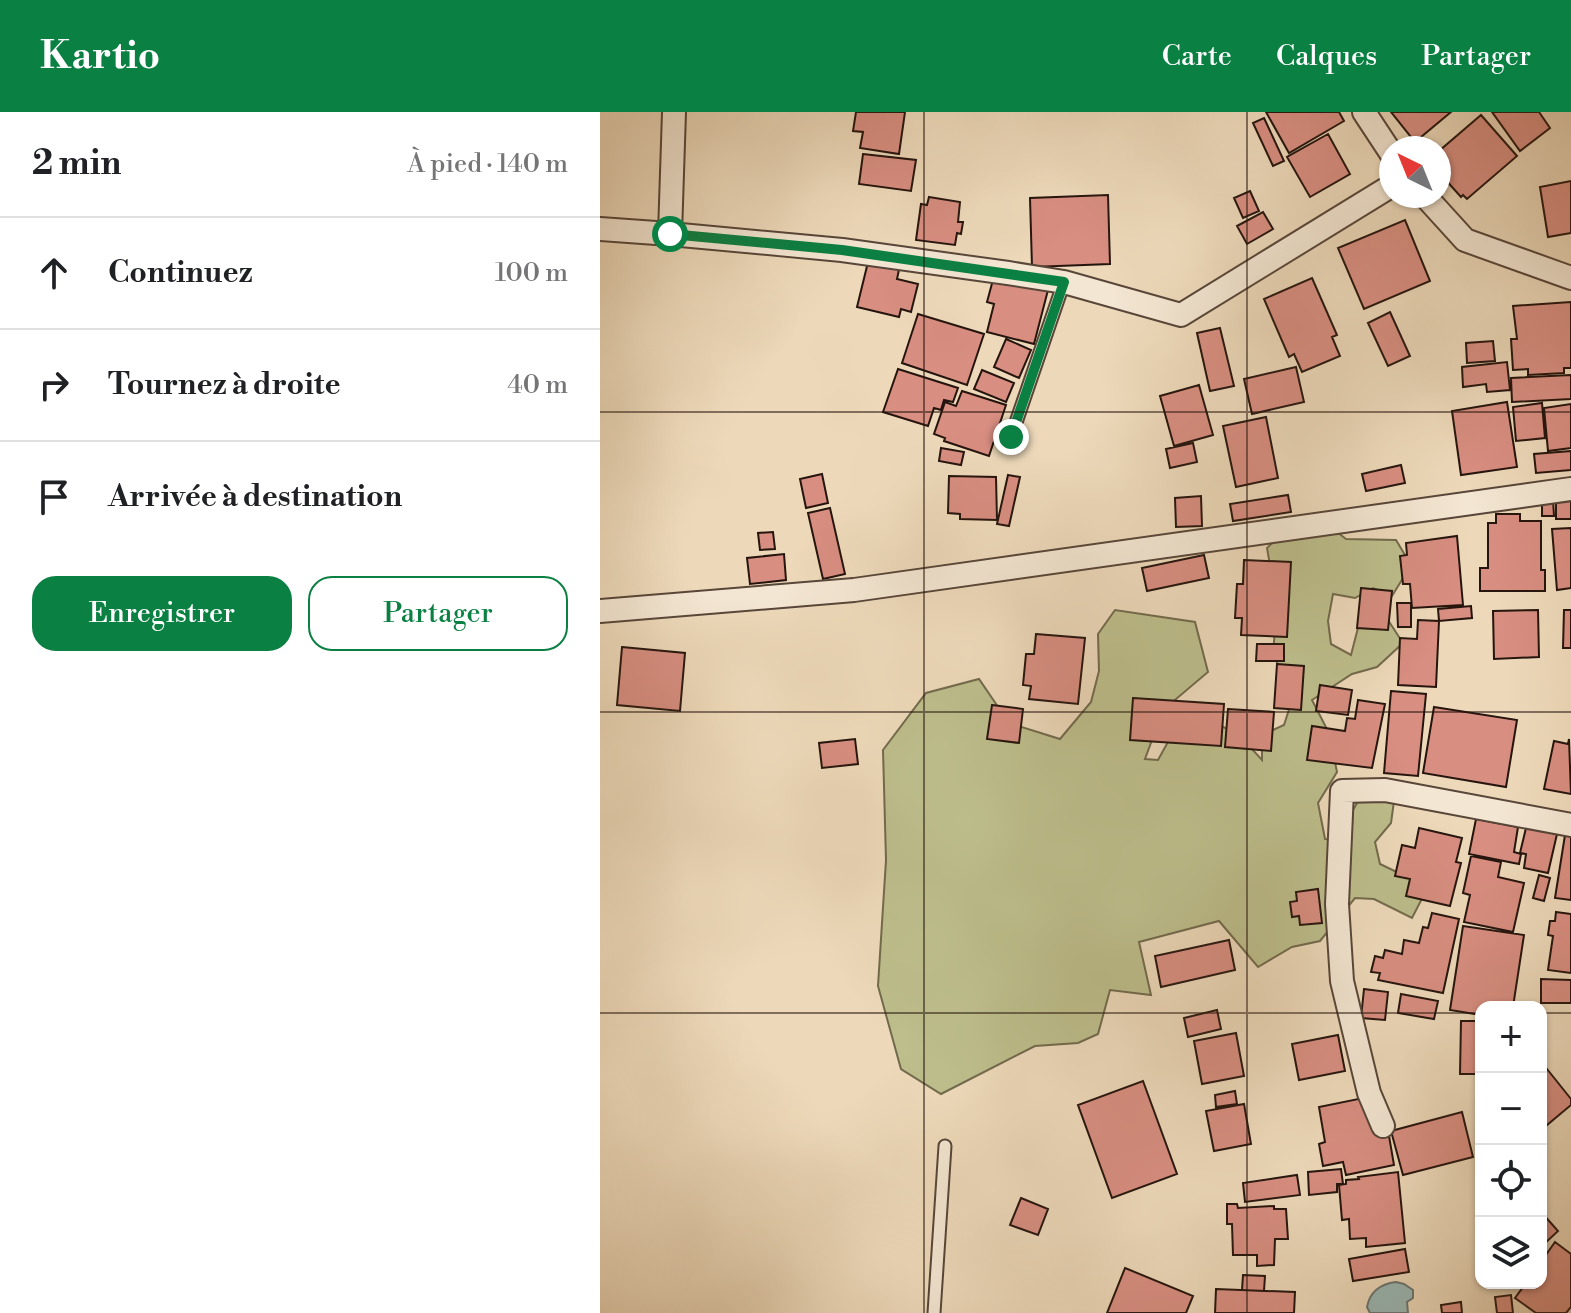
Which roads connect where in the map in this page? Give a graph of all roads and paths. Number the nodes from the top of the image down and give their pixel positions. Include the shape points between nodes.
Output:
1 (674, 112) edge
2 (1364, 112) edge
3 (1380, 136) edge
4 (1379, 193) edge
5 (1436, 208) edge
6 (600, 229) edge
7 (670, 234) junction
8 (1571, 278) edge
9 (1064, 282) junction
10 (1011, 437) dead end
11 (1571, 489) edge
12 (600, 611) edge
13 (1571, 825) edge
14 (1383, 1126) dead end
15 (945, 1146) dead end
16 (934, 1313) edge

1 - 7 street
2 - 3 street
4 - 9 street via 1181,315
5 - 8 street via 1465,240
6 - 7 street
7 - 9 street via 842,250
9 - 10 lane
11 - 12 street via 854,590
13 - 14 street via 1385,790 1342,791 1337,904 1342,981 1369,1093
15 - 16 lane

